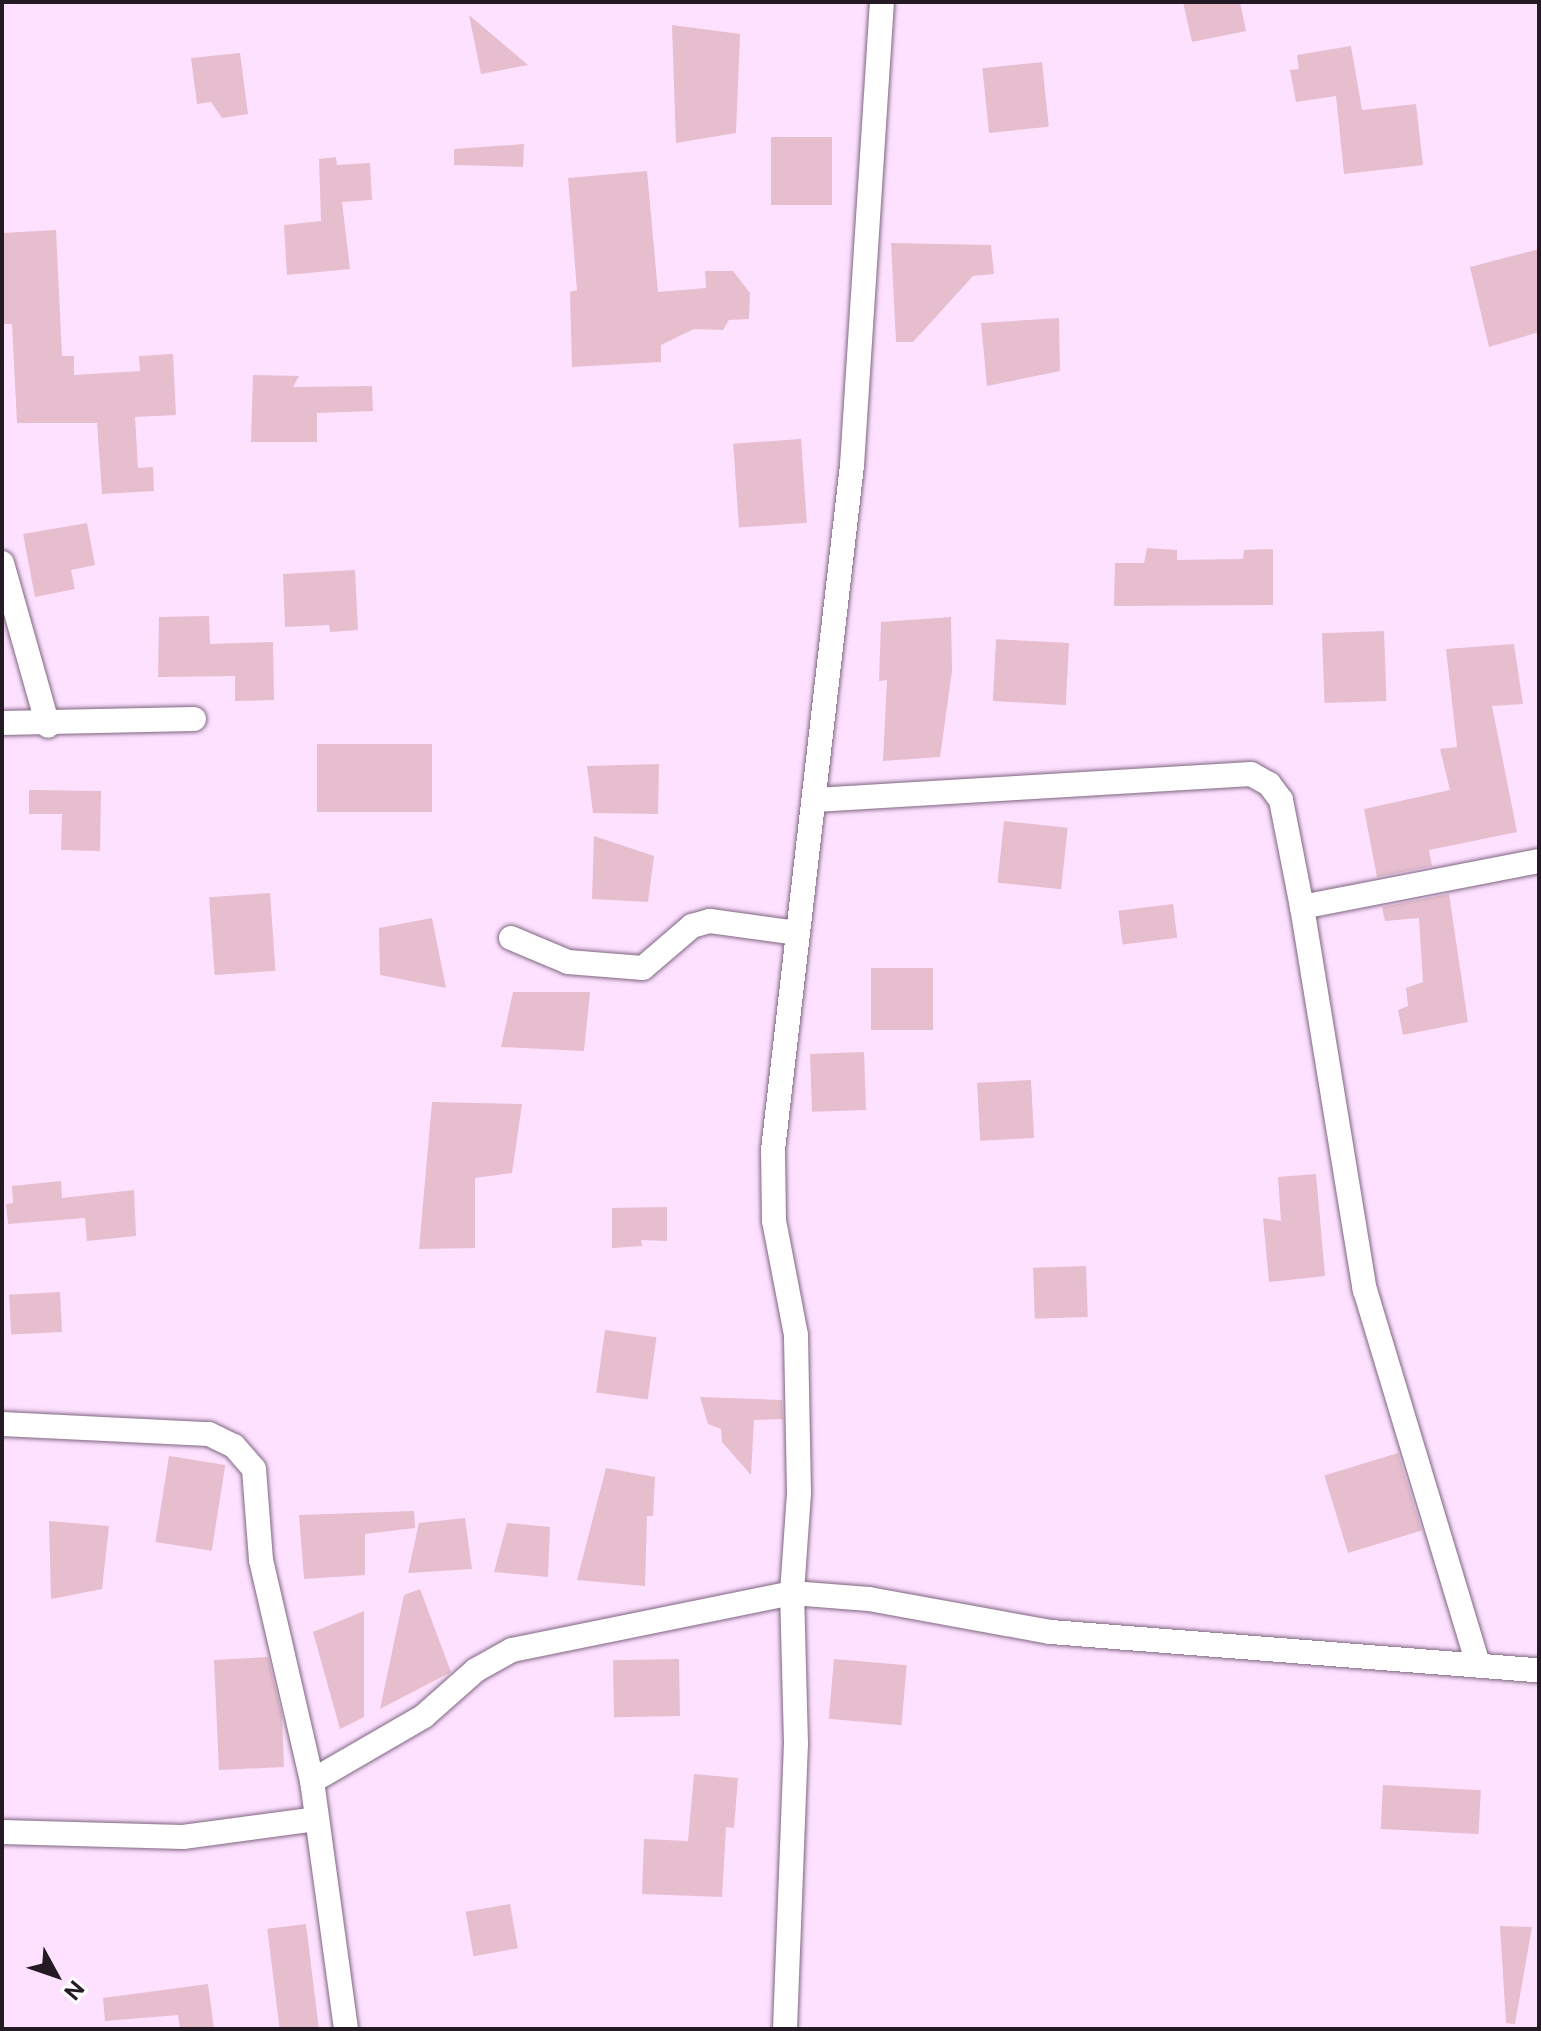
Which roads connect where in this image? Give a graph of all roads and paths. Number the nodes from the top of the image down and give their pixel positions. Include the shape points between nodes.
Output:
1 (882, 2) edge
2 (2, 563) edge
3 (194, 719) dead end
4 (2, 723) edge
5 (48, 726) junction
6 (815, 800) junction
7 (1539, 861) edge
8 (1302, 907) junction
9 (798, 933) junction
10 (511, 938) dead end
11 (2, 1424) edge
12 (792, 1593) junction
13 (1478, 1665) junction
14 (1539, 1670) edge
15 (312, 1781) junction
16 (316, 1819) junction
17 (2, 1832) edge
18 (346, 2029) edge
19 (785, 2029) edge

1 - 6 street via 852,465
2 - 5 street
3 - 5 street
4 - 5 street
6 - 8 street via 1251,774 1269,784 1281,800
6 - 9 street
7 - 8 street
8 - 13 street via 1365,1290
9 - 10 street via 710,921 692,926 643,968 568,962
9 - 12 street via 773,1150 774,1221 796,1335 799,1493
11 - 15 street via 209,1434 244,1457 254,1469 261,1560
12 - 13 street via 869,1599 1051,1632
12 - 15 street via 512,1650 476,1670 424,1716
12 - 19 street via 796,1744
13 - 14 street
15 - 16 street
16 - 17 street via 183,1837
16 - 18 street

